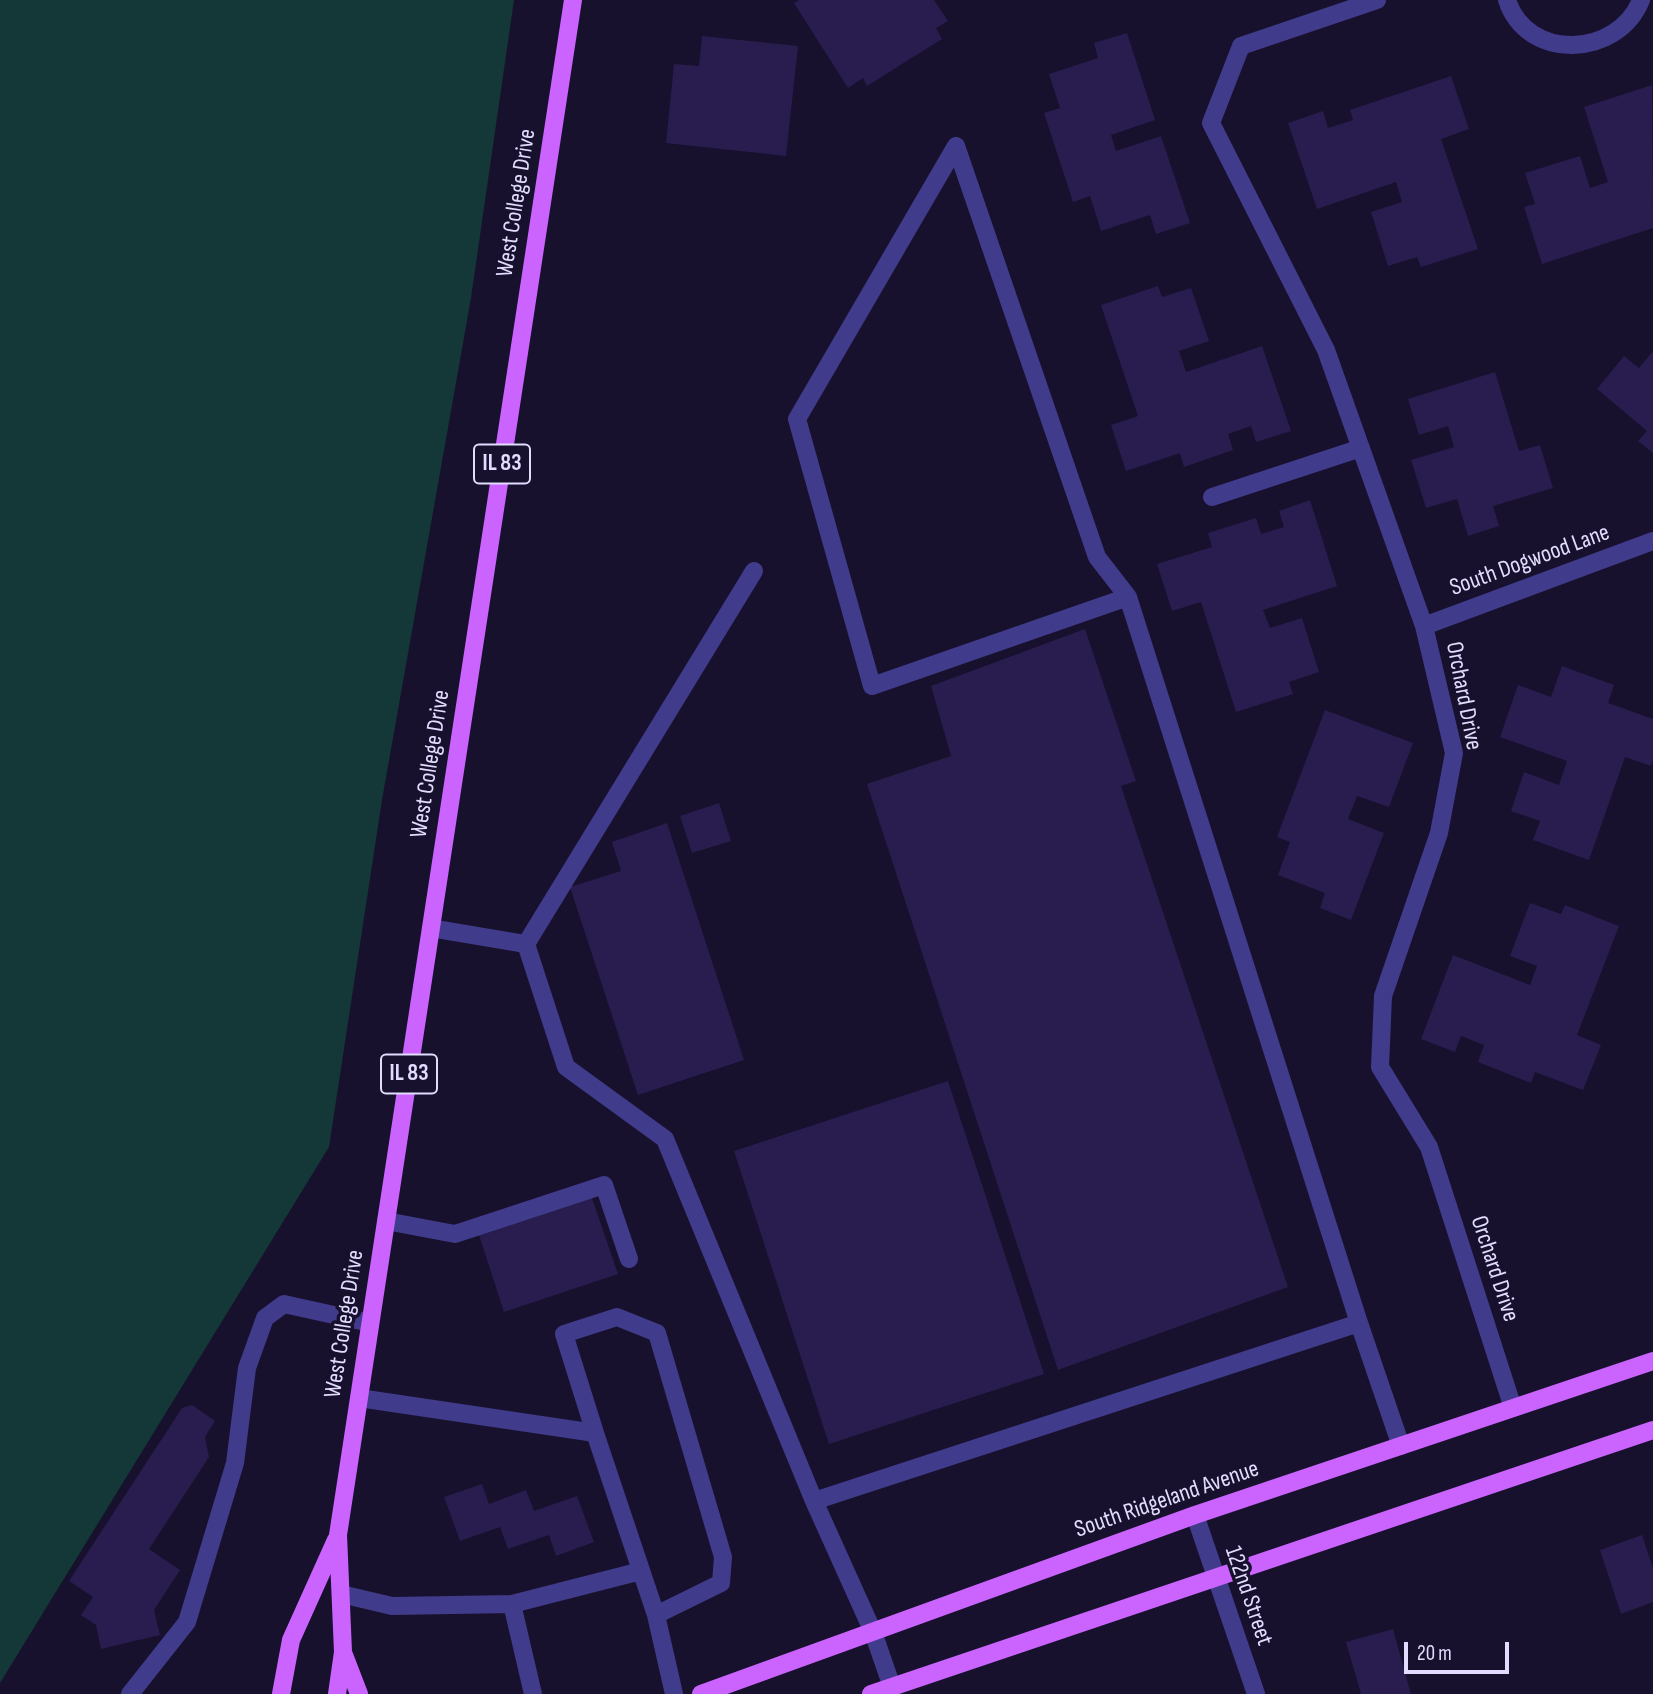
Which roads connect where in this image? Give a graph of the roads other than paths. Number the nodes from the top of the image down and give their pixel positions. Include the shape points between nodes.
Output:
1 (573, 0) edge
2 (1377, 0) edge
3 (1507, 0) edge
4 (1640, 0) edge
5 (1361, 448) junction
6 (1212, 497) dead end
7 (1653, 541) edge
8 (754, 571) dead end
9 (1128, 597) junction
10 (1424, 626) junction
11 (431, 928) junction
12 (526, 944) junction
13 (386, 1221) junction
14 (629, 1259) dead end
15 (370, 1323) junction
16 (1359, 1323) junction
17 (1653, 1361) edge
18 (359, 1398) junction
19 (1513, 1408) junction
20 (1653, 1430) edge
21 (595, 1433) junction
22 (1401, 1446) junction
23 (814, 1500) junction
24 (1195, 1515) junction
25 (338, 1535) junction
26 (641, 1571) junction
27 (1216, 1577) junction
28 (341, 1594) junction
29 (512, 1604) junction
30 (656, 1615) junction
31 (873, 1632) junction
32 (343, 1652) junction
33 (892, 1687) junction
34 (130, 1694) edge
35 (281, 1694) edge
36 (337, 1694) edge
37 (359, 1694) edge
38 (533, 1694) edge
39 (674, 1694) edge
40 (701, 1694) edge
41 (871, 1694) edge
42 (1256, 1694) edge

1 - 11 main road, West College Drive / IL 83
2 - 5 street, Orchard Drive via 1241,46 1211,123 1326,350
3 - 4 street via 1525,27 1547,41 1572,46 1597,42 1619,31
5 - 6 street
5 - 10 street, Orchard Drive
7 - 10 street, South Dogwood Lane
8 - 12 street
9 - 9 street via 1097,557 956,146 797,419 872,685
9 - 16 street
10 - 19 street, Orchard Drive via 1454,753 1439,833 1383,996 1380,1067 1429,1147
11 - 12 street
11 - 13 main road, West College Drive / IL 83
12 - 23 street via 566,1067 665,1139
13 - 14 street via 455,1234 604,1185
13 - 15 main road, West College Drive / IL 83
15 - 18 main road, West College Drive / IL 83
15 - 34 street via 284,1304 265,1318 247,1368 235,1463 187,1622
16 - 22 street
16 - 23 street
17 - 19 main road, South Ridgeland Avenue
18 - 21 street
18 - 25 main road, West College Drive / IL 83
19 - 22 main road, South Ridgeland Avenue
20 - 27 main road
21 - 26 street
21 - 30 street via 564,1334 617,1317 657,1333 723,1557 721,1583
22 - 24 main road, South Ridgeland Avenue
23 - 31 street
24 - 27 street, 122nd Street
24 - 31 main road, South Ridgeland Avenue
25 - 28 main road, West College Drive / IL 83
25 - 35 main road, West College Drive / IL 83 via 290,1640
26 - 29 street
26 - 30 street
27 - 33 main road
27 - 42 street, 122nd Street
28 - 29 street via 392,1606
28 - 32 main road, West College Drive / IL 83
29 - 38 street
30 - 39 street
31 - 33 street
31 - 40 main road, South Ridgeland Avenue
32 - 36 main road, West College Drive / IL 83
32 - 37 main road
33 - 41 main road

